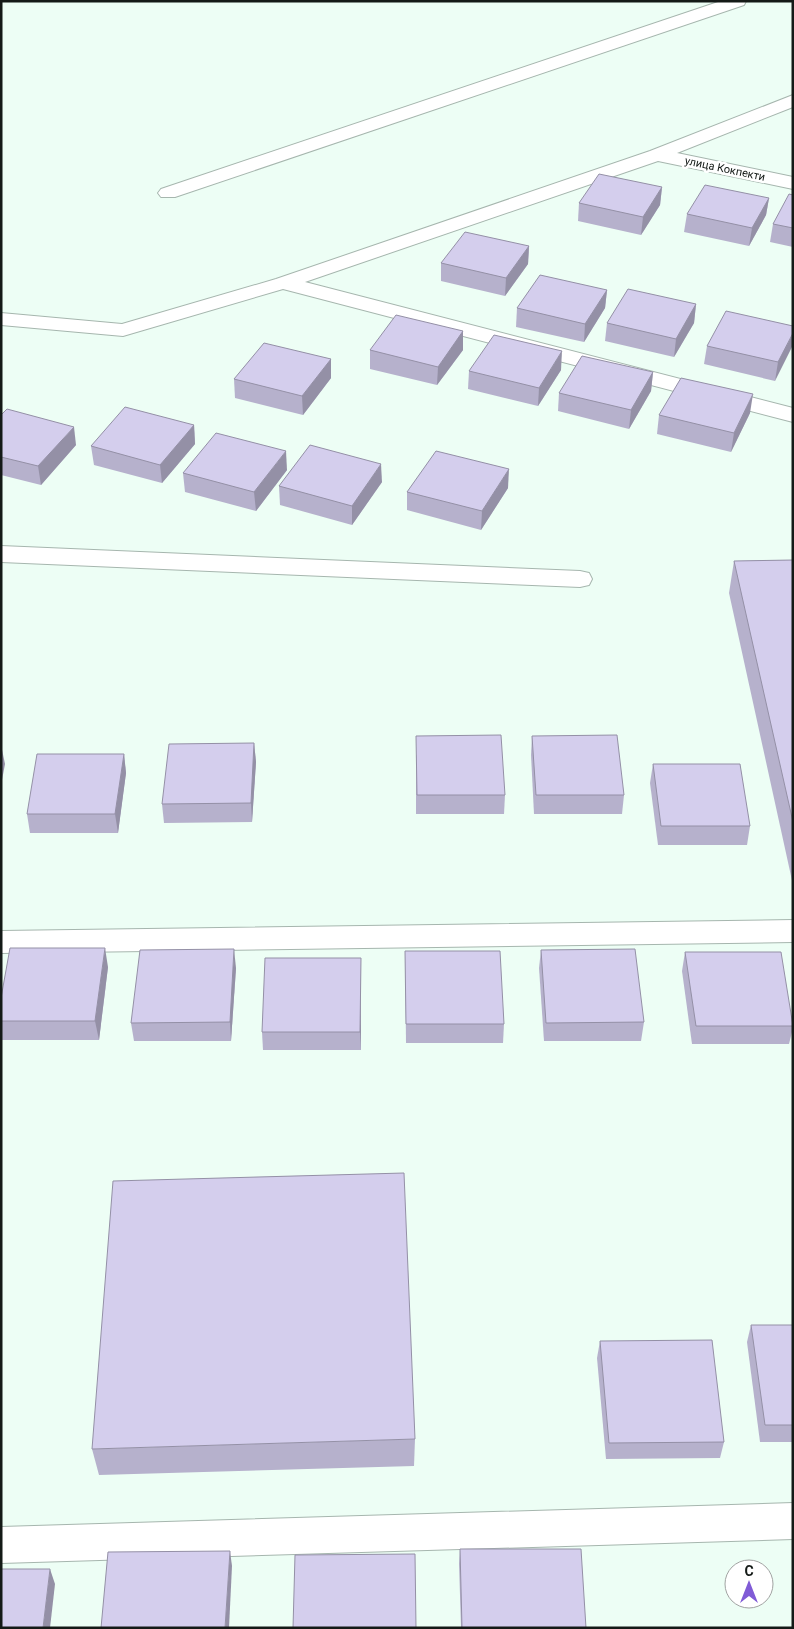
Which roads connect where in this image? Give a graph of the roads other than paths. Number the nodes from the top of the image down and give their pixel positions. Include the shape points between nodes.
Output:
1 (738, 1) edge
2 (793, 100) edge
3 (657, 155) junction
4 (793, 183) edge
5 (168, 193) dead end
6 (283, 282) junction
7 (4, 324) edge
8 (793, 415) edge
9 (1, 554) edge
10 (580, 579) dead end
11 (793, 931) edge
12 (1, 942) edge
13 (793, 1521) edge
14 (1, 1545) edge

1 - 5 street
2 - 3 street
3 - 4 street, улица Кокпекти
3 - 6 street
6 - 7 street via 123,330
6 - 8 street
9 - 10 street
11 - 12 street
13 - 14 street

